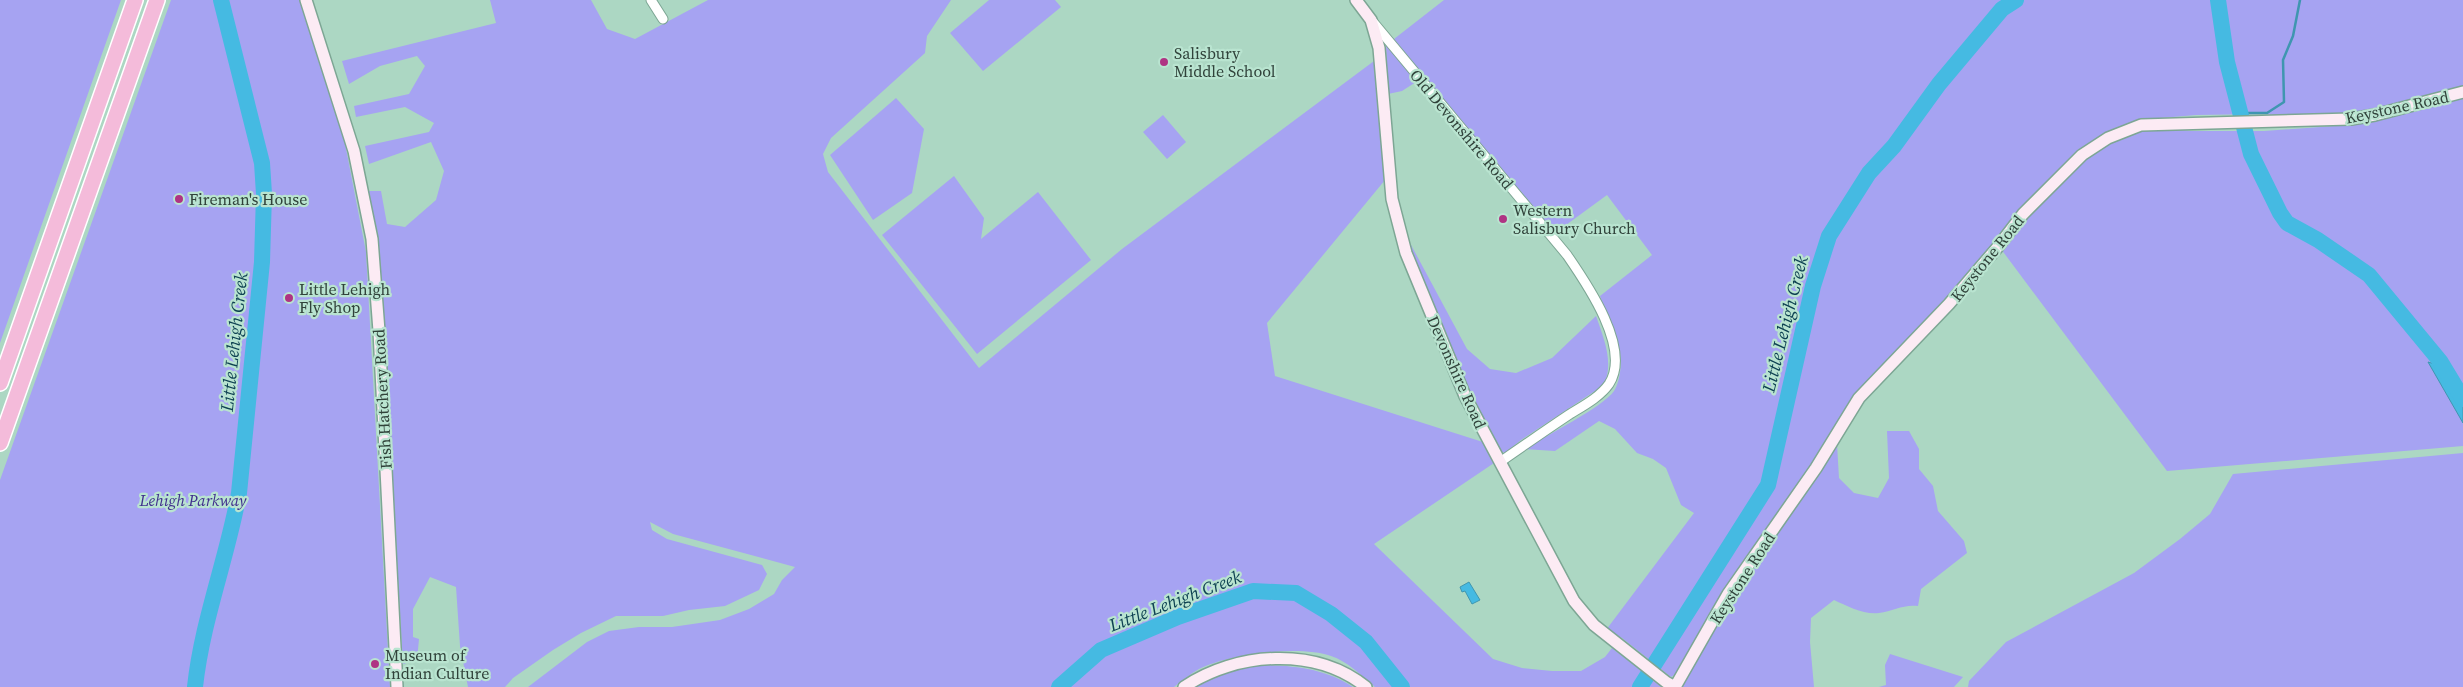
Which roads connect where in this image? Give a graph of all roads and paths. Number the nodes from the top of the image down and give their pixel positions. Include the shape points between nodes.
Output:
1 (136, 0) edge
2 (157, 0) edge
3 (306, 0) edge
4 (651, 0) edge
5 (1356, 0) edge
6 (663, 19) dead end
7 (1371, 20) junction
8 (2463, 92) edge
9 (0, 383) edge
10 (0, 443) edge
11 (1500, 462) junction
12 (1672, 685) edge
13 (397, 687) edge
14 (1184, 687) edge
15 (1366, 687) edge

1 - 9 highway
2 - 10 highway
3 - 13 street, Fish Hatchery Road via 354,151 372,239 380,331
4 - 6 street
5 - 7 street, Devonshire Road
7 - 11 street, Devonshire Road via 1381,60 1392,199 1400,236 1465,396
7 - 11 street, Old Devonshire Road via 1567,255 1593,297 1615,351 1616,368 1600,394
8 - 12 street, Keystone Road via 2366,116 2326,121 2141,125 2108,138 2082,155 2023,214 1949,304 1859,398 1816,468 1728,594
11 - 12 street, Devonshire Road via 1574,601 1617,645
14 - 15 street via 1213,670 1270,659 1309,661 1330,666

